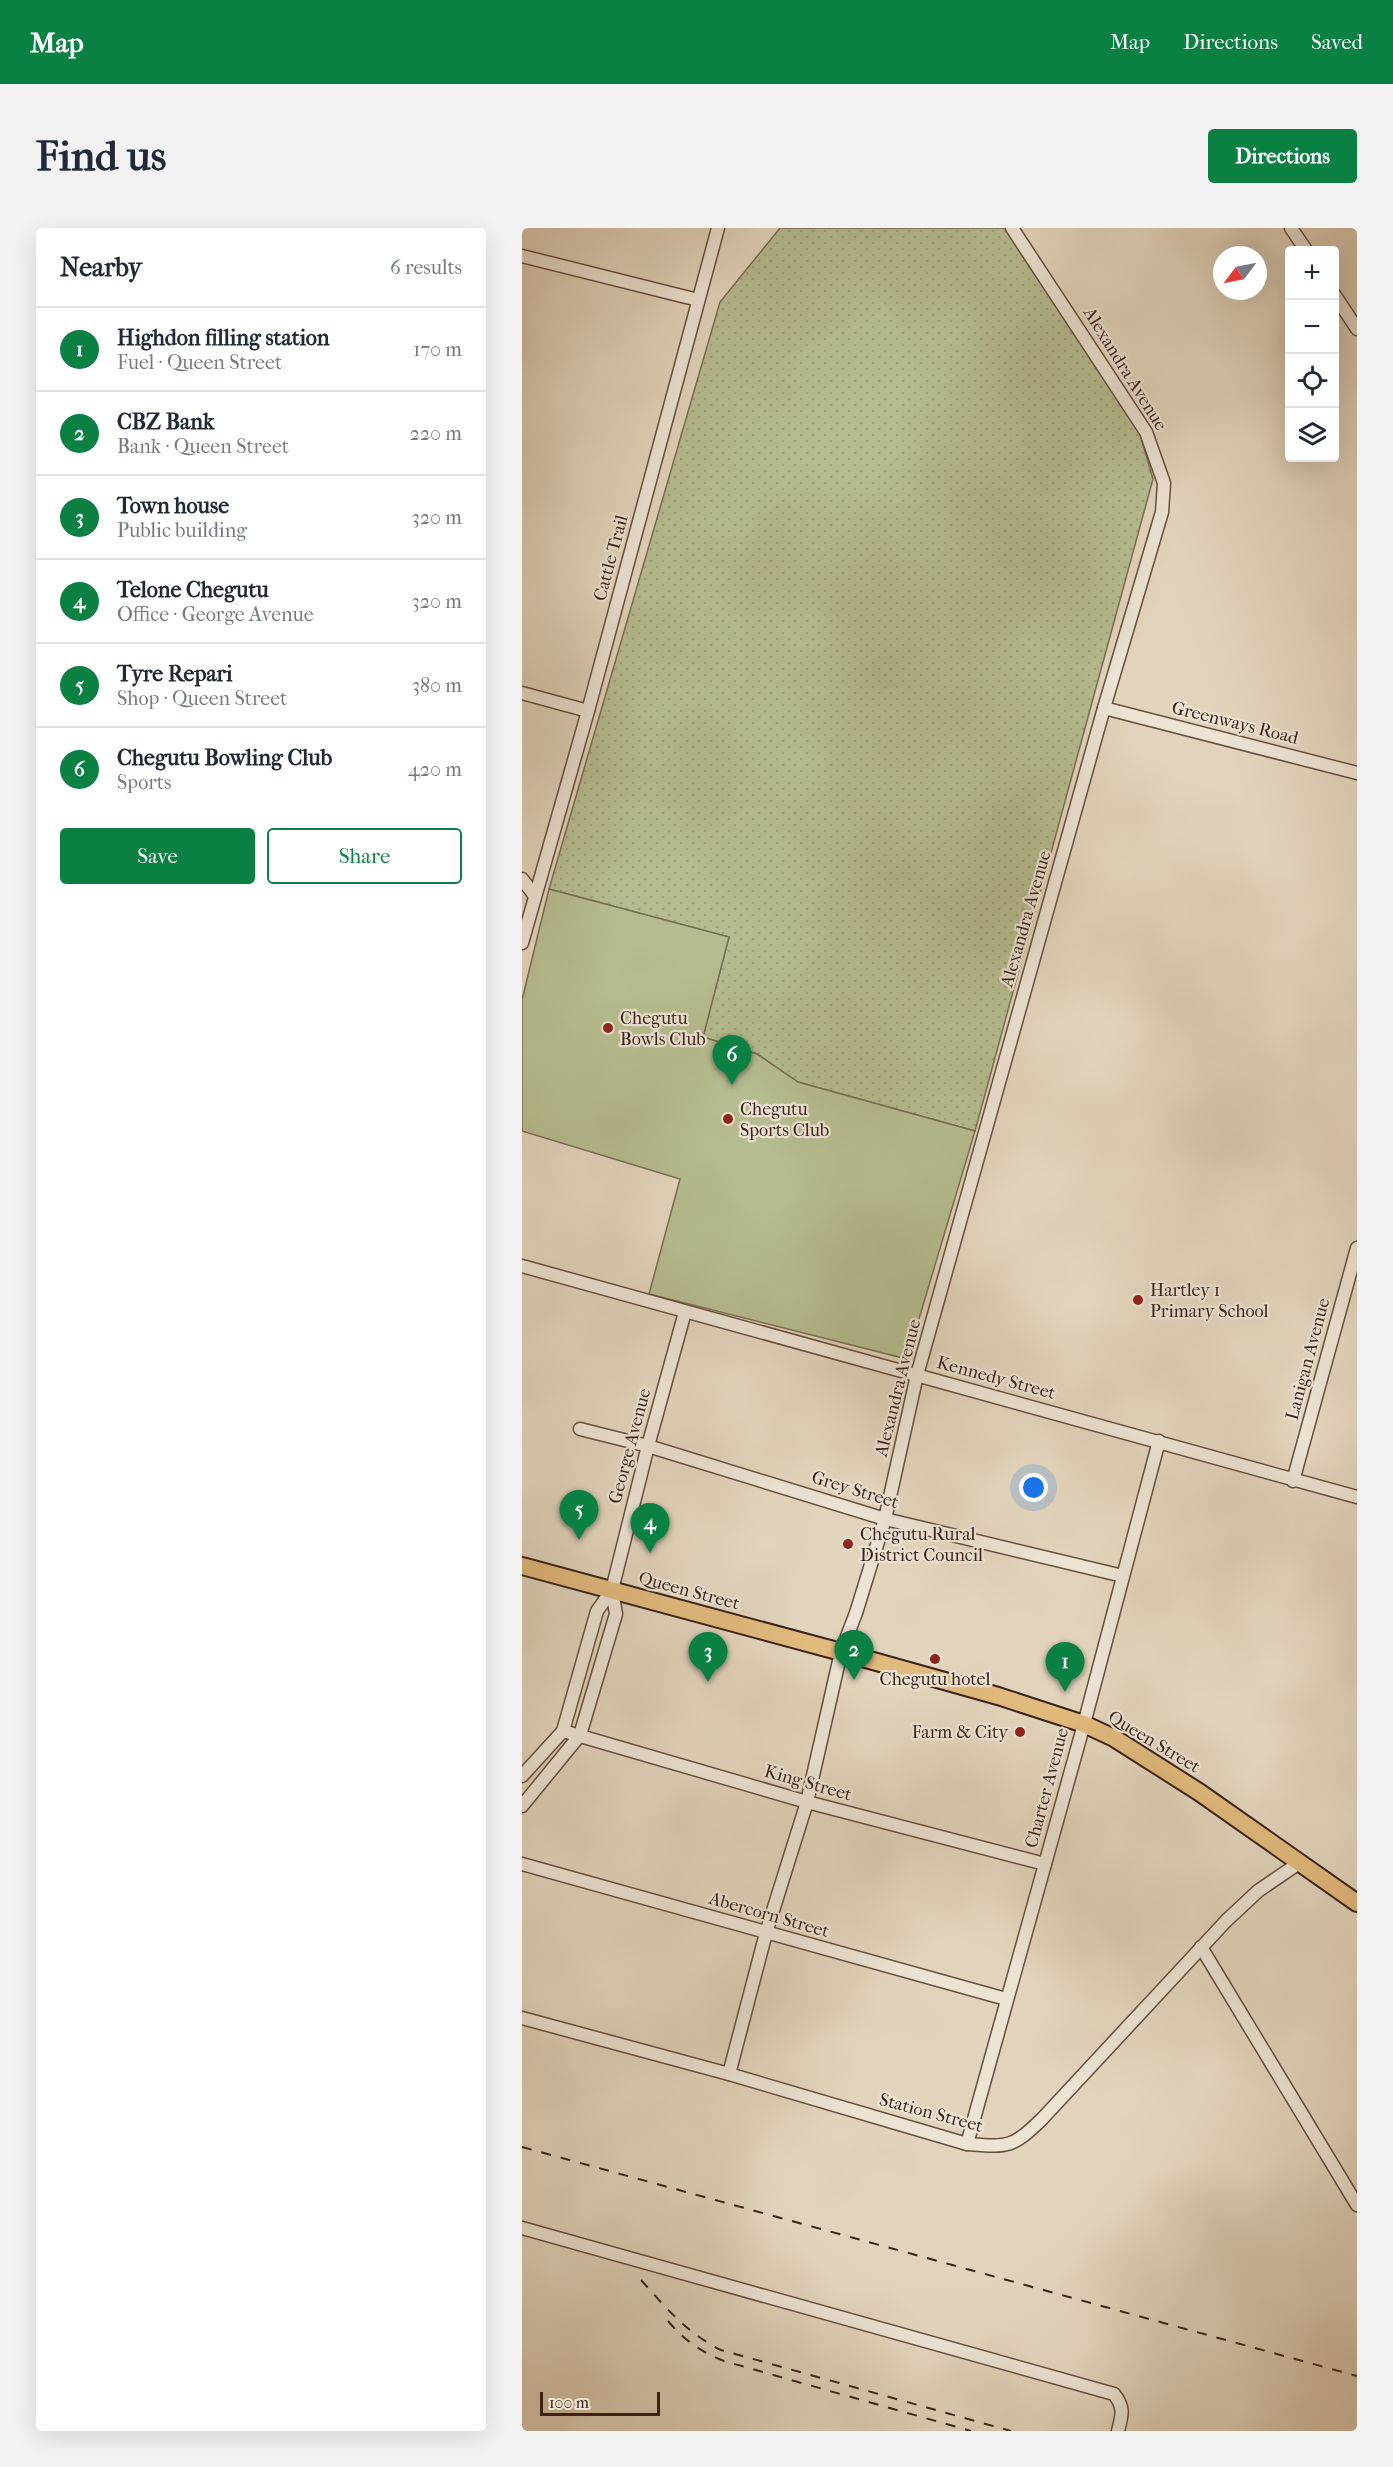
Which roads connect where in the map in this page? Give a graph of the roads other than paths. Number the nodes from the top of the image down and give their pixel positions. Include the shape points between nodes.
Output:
1 (718, 228) edge
2 (1012, 228) edge
3 (1291, 228) edge
4 (1303, 246) edge
5 (522, 256) edge
6 (698, 300) junction
7 (1339, 300) edge
8 (1357, 329) edge
9 (522, 693) edge
10 (1104, 708) junction
11 (588, 711) junction
12 (1357, 773) edge
13 (522, 879) edge
14 (535, 897) junction
15 (522, 943) edge
16 (1357, 1248) edge
17 (522, 1266) edge
18 (685, 1312) junction
19 (917, 1375) junction
20 (580, 1429) dead end
21 (1159, 1441) junction
22 (648, 1446) junction
23 (1293, 1481) junction
24 (1357, 1497) edge
25 (885, 1519) junction
26 (522, 1566) edge
27 (1123, 1576) junction
28 (612, 1590) junction
29 (841, 1652) junction
30 (1084, 1724) junction
31 (564, 1731) junction
32 (580, 1735) junction
33 (522, 1776) edge
34 (807, 1802) junction
35 (522, 1806) edge
36 (1299, 1863) junction
37 (522, 1864) edge
38 (1045, 1864) junction
39 (1357, 1903) edge
40 (766, 1933) junction
41 (1201, 1947) junction
42 (1006, 1999) junction
43 (522, 2018) edge
44 (729, 2073) junction
45 (967, 2144) junction
46 (1357, 2205) edge
47 (522, 2228) edge
48 (1118, 2431) edge

1 - 6 street, Cattle Trail
2 - 10 street, Alexandra Avenue via 1146,432 1164,483 1162,512
3 - 4 street
5 - 6 street
6 - 11 street, Cattle Trail
7 - 8 street
9 - 11 street
10 - 12 street, Greenways Road
10 - 19 street, Alexandra Avenue
11 - 14 street, Cattle Trail
13 - 14 street
14 - 15 street, Cattle Trail
16 - 23 street, Lanigan Avenue
17 - 18 street, Kennedy Street
18 - 19 street, Kennedy Street
18 - 22 street, George Avenue
19 - 21 street, Kennedy Street
19 - 25 street, Alexandra Avenue
20 - 22 street, Grey Street
21 - 23 street, Kennedy Street
21 - 27 street, Charter Avenue
22 - 25 street, Grey Street
22 - 28 street, George Avenue
23 - 24 street, Kennedy Street
25 - 27 street, Grey Street
25 - 29 street, Alexandra Avenue
26 - 28 highway, Queen Street
27 - 30 street, Charter Avenue
28 - 29 highway, Queen Street
28 - 31 street, George Avenue via 597,1611
28 - 32 street, George Avenue via 616,1614
29 - 30 highway, Queen Street
29 - 34 street, Alexandra Avenue
30 - 36 highway, Queen Street via 1114,1738 1199,1792
30 - 38 street, Charter Avenue
31 - 32 street, King Street
31 - 33 street, George Avenue
32 - 34 street, King Street
32 - 35 street, George Avenue
34 - 38 street, King Street
34 - 40 street, Alexandra Avenue
36 - 39 highway, Queen Street
36 - 41 street, Station Street via 1258,1891
37 - 40 street, Abercorn Street
38 - 42 street, Charter Avenue
40 - 42 street, Abercorn Street
40 - 44 street, Alexandra Avenue
41 - 45 street, Station Street via 1025,2135 1004,2147
41 - 46 street
42 - 45 street, Charter Avenue
43 - 44 street, Station Street
44 - 45 street, Station Street
47 - 48 street via 1114,2394 1123,2411

